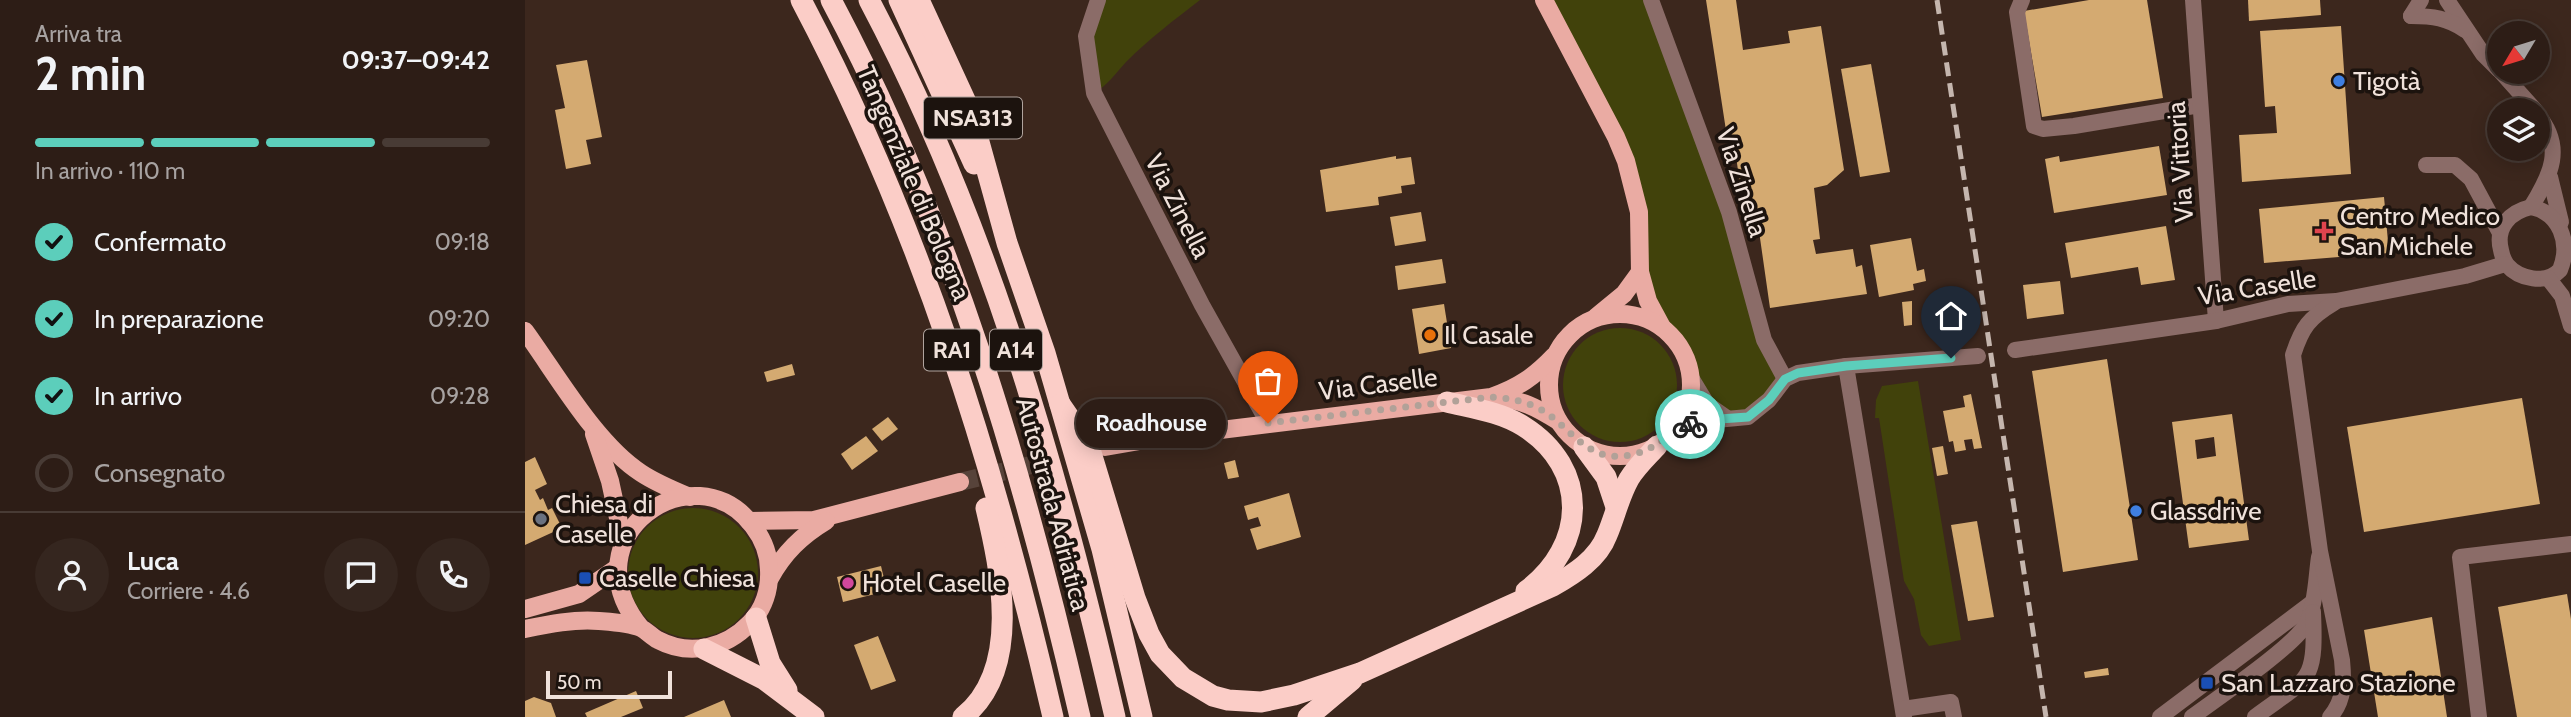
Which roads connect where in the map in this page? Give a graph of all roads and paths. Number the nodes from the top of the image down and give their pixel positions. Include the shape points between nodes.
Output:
1 (801, 0) edge
2 (831, 0) edge
3 (869, 0) edge
4 (899, 0) edge
5 (919, 0) edge
6 (1098, 0) edge
7 (1544, 0) edge
8 (1651, 0) edge
9 (2022, 0) edge
10 (2193, 0) edge
11 (2421, 0) edge
12 (2447, 0) edge
13 (2466, 30) junction
14 (2487, 58) edge
15 (2511, 84) edge
16 (2524, 98) edge
17 (2200, 105) junction
18 (2550, 139) edge
19 (2426, 165) dead end
20 (2550, 177) junction
21 (2481, 195) junction
22 (2531, 207) junction
23 (2514, 213) junction
24 (2561, 222) junction
25 (2500, 233) junction
26 (1007, 243) junction
27 (2570, 254) edge
28 (2505, 264) junction
29 (1640, 272) junction
30 (2548, 278) junction
31 (2336, 301) junction
32 (1596, 317) junction
33 (2215, 321) junction
34 (2571, 326) edge
35 (1663, 328) junction
36 (525, 331) edge
37 (2015, 350) dead end
38 (1554, 356) junction
39 (1978, 356) dead end
40 (1846, 366) junction
41 (1690, 376) junction
42 (1785, 379) junction
43 (1491, 397) junction
44 (1447, 402) junction
45 (1060, 404) junction
46 (587, 418) junction
47 (1727, 418) junction
48 (1558, 421) junction
49 (1268, 423) junction
50 (977, 426) junction
51 (1665, 439) junction
52 (1105, 447) tunnel mouth
53 (1584, 447) junction
54 (960, 482) tunnel mouth
55 (690, 497) junction
56 (1616, 507) junction
57 (833, 517) junction
58 (749, 520) junction
59 (623, 541) junction
60 (2571, 544) edge
61 (2320, 551) junction
62 (617, 568) junction
63 (770, 578) junction
64 (2313, 602) junction
65 (525, 609) edge
66 (1499, 611) junction
67 (756, 618) junction
68 (641, 628) junction
69 (525, 629) edge
70 (704, 649) junction
71 (1360, 673) junction
72 (797, 703) junction
73 (1904, 713) edge
74 (814, 717) edge
75 (963, 717) edge
76 (1053, 717) edge
77 (1080, 717) edge
78 (1115, 717) edge
79 (1142, 717) edge
80 (1308, 717) edge
81 (1954, 717) edge
82 (2160, 717) edge
83 (2192, 717) edge
84 (2255, 717) edge
85 (2330, 717) edge
86 (2479, 717) edge

1 - 50 highway, Tangenziale di Bologna / RA1 via 884,172
2 - 77 highway, Autostrada Adriatica / A14 via 921,191 980,349 1024,490
3 - 78 highway, Autostrada Adriatica / A14 via 936,141 1004,313 1056,482
4 - 26 highway
5 - 26 highway, NSA313 via 971,113
6 - 49 street, Via Zinella via 1086,36 1094,93
7 - 29 main road via 1626,161 1639,212
8 - 42 street, Via Zinella via 1729,212 1764,340
9 - 17 street via 2017,12 2034,126 2074,126
10 - 17 street, Via Vittoria
11 - 13 street via 2411,16 2449,20
12 - 13 street
13 - 14 street
15 - 16 street
17 - 33 street, Via Vittoria
18 - 20 street via 2554,150
19 - 21 street via 2455,165
20 - 22 street
20 - 24 street
21 - 23 street
21 - 25 street
22 - 23 street
22 - 24 street
23 - 25 street
24 - 27 street via 2569,234
25 - 28 street
26 - 45 highway
27 - 30 street via 2560,271
28 - 30 street via 2528,277
28 - 31 street, Via Caselle
29 - 32 main road, Via Caselle via 1624,294
29 - 35 main road, Via Caselle via 1648,301
30 - 34 street via 2562,296
31 - 33 street, Via Caselle via 2288,304
31 - 61 street via 2313,316 2300,333 2293,355
32 - 35 main road, Via Caselle via 1631,314
32 - 38 main road, Via Caselle via 1578,327
33 - 37 street, Via Caselle
35 - 41 main road, Via Caselle via 1685,357
36 - 46 main road
38 - 43 main road, Via Caselle via 1534,377
38 - 48 main road, Via Caselle via 1549,399
39 - 40 street
40 - 42 street
40 - 73 street
41 - 47 street, Via Caselle via 1707,404
41 - 51 main road, Via Caselle via 1688,407
42 - 47 street via 1758,411 1748,417
43 - 44 main road, Via Caselle
43 - 48 main road, Via Caselle via 1535,406
44 - 49 main road, Via Caselle
44 - 66 highway via 1490,412 1524,427 1562,466 1572,491 1573,522 1562,553 1551,569
45 - 71 highway via 1089,446 1149,634 1182,678 1213,696 1261,702
45 - 79 highway via 1102,549
46 - 55 main road via 640,472
46 - 59 main road via 604,460
47 - 51 street via 1695,422
48 - 53 main road, Via Caselle
49 - 52 main road, Via Caselle
50 - 75 highway via 980,483 1001,583 1001,629 997,663 986,688
50 - 76 highway, Tangenziale di Bologna / RA1
51 - 53 main road via 1636,454 1609,456
51 - 56 highway via 1630,477
53 - 56 highway via 1606,477
54 - 57 main road
55 - 58 main road via 723,503
55 - 59 main road via 653,508
56 - 66 highway via 1607,537 1577,572
57 - 58 main road
57 - 63 main road via 796,542
58 - 63 main road via 765,545
59 - 62 main road
60 - 86 street via 2460,557
61 - 64 street
61 - 85 street via 2344,677 2341,699
62 - 65 main road via 579,594
62 - 68 main road via 621,596
63 - 67 main road
64 - 82 street
64 - 83 street via 2298,635
64 - 84 street via 2313,660 2307,676
66 - 71 highway
67 - 70 main road via 731,639
67 - 72 highway via 770,663
68 - 69 main road via 578,620
68 - 70 main road via 669,645
70 - 72 highway via 765,680
71 - 80 highway
72 - 74 highway
73 - 81 street via 1951,702

